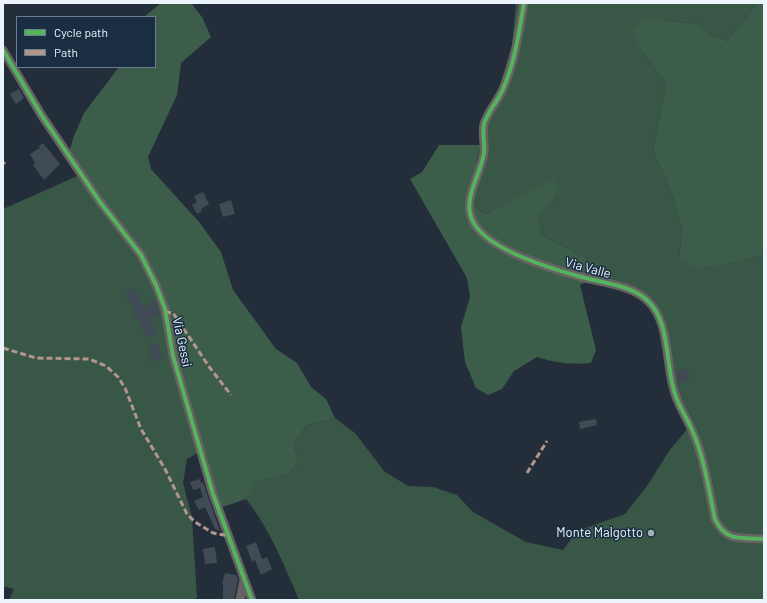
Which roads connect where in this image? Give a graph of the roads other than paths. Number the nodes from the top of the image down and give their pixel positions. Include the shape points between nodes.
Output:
1 (524, 3) edge
2 (3, 50) edge
3 (764, 539) edge
4 (244, 579) junction
5 (240, 600) edge
6 (252, 600) edge

1 - 3 street, Via Valle via 514,55 503,90 484,124 484,151 472,195 471,217 494,244 526,259 624,288 642,295 649,302 657,311 662,323 675,394 696,439 721,530 734,538
2 - 4 street, Via Gessi via 42,116 100,202 141,256 156,285 165,309 173,356 213,494
4 - 5 street
4 - 6 street, Via Gessi

